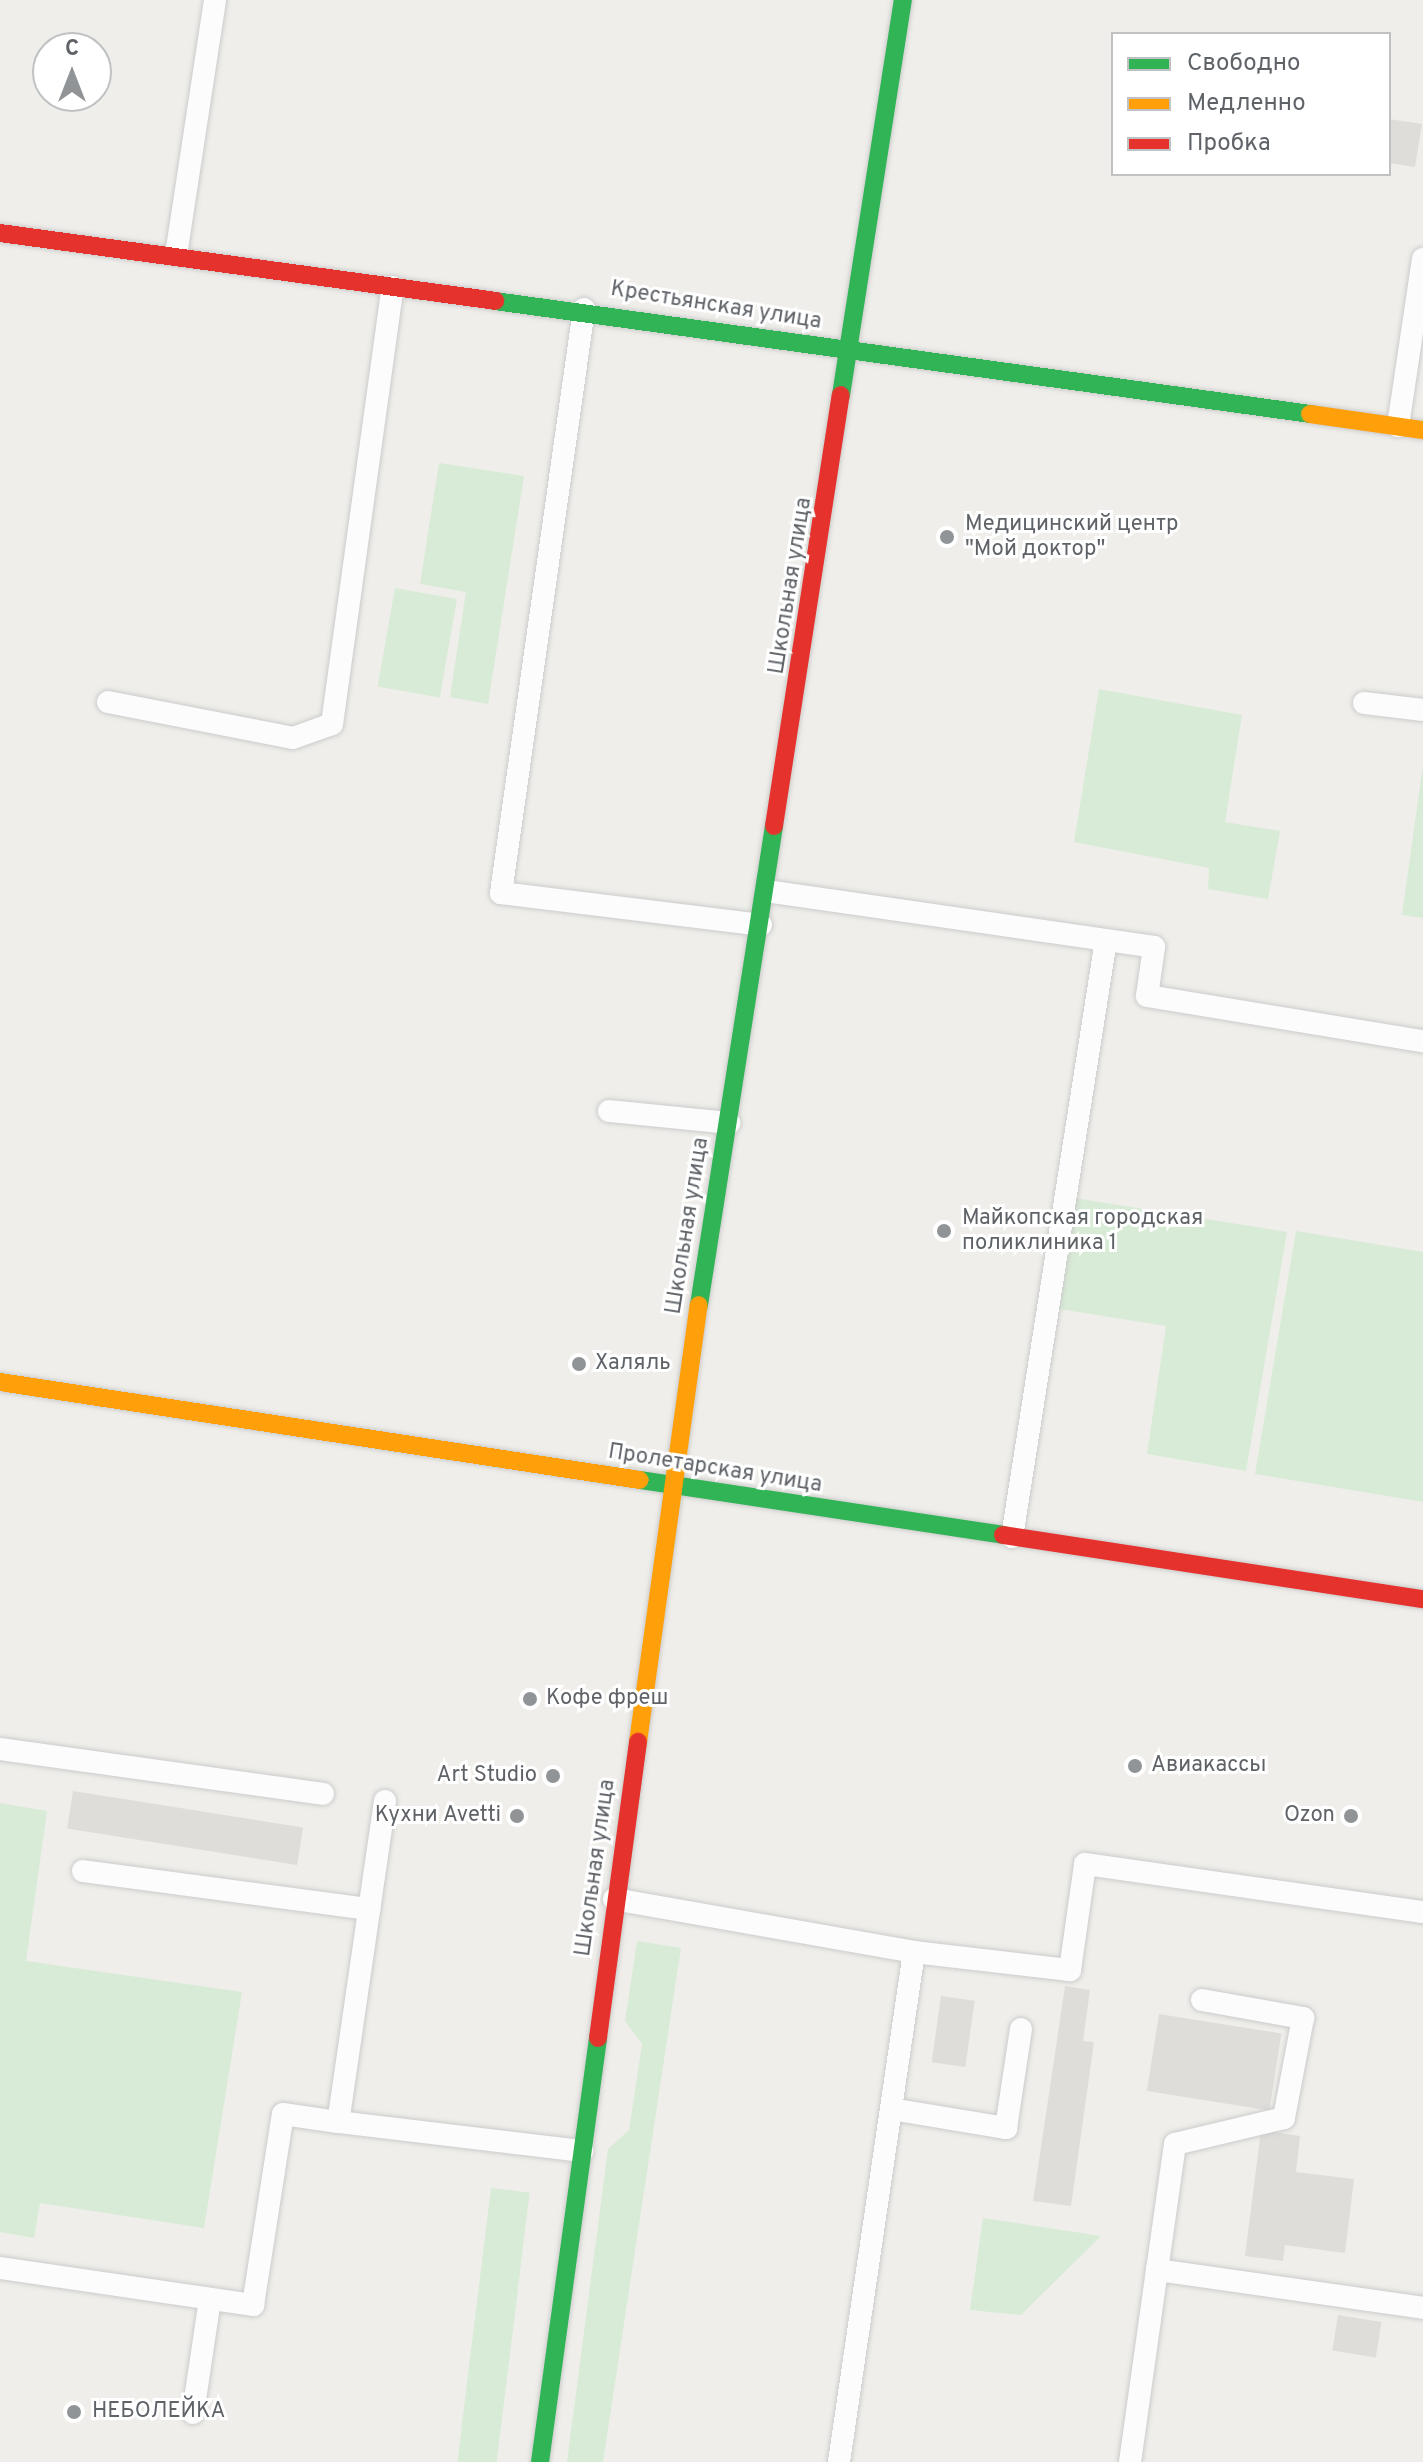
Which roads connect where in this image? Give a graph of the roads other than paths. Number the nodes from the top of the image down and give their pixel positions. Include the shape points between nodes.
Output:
1 (215, 0) edge
2 (903, 0) edge
3 (0, 233) edge
4 (176, 255) junction
5 (1423, 259) edge
6 (393, 287) junction
7 (584, 309) junction
8 (853, 351) junction
9 (1398, 426) junction
10 (1423, 430) edge
11 (108, 702) dead end
12 (1364, 703) dead end
13 (1423, 710) edge
14 (766, 891) junction
15 (761, 925) junction
16 (1106, 940) junction
17 (1423, 1041) edge
18 (609, 1111) dead end
19 (729, 1123) junction
20 (0, 1382) edge
21 (673, 1488) junction
22 (1012, 1537) junction
23 (1423, 1599) edge
24 (0, 1749) edge
25 (323, 1794) dead end
26 (385, 1801) dead end
27 (83, 1871) dead end
28 (614, 1899) junction
29 (369, 1909) junction
30 (1423, 1912) edge
31 (914, 1952) junction
32 (1202, 2000) dead end
33 (1021, 2029) dead end
34 (891, 2109) junction
35 (338, 2122) junction
36 (582, 2151) junction
37 (0, 2268) edge
38 (1157, 2270) junction
39 (210, 2299) junction
40 (1423, 2308) edge
41 (193, 2413) dead end
42 (540, 2462) edge
43 (839, 2462) edge
44 (845, 2462) edge
45 (1130, 2462) edge

1 - 4 lane
2 - 8 street, Школьная улица
3 - 4 street, Крестьянская улица
4 - 6 street, Крестьянская улица
5 - 9 lane
6 - 7 street, Крестьянская улица
6 - 11 lane via 332,724 293,738
7 - 8 street, Крестьянская улица
7 - 15 lane via 501,893
8 - 9 street, Крестьянская улица
8 - 14 street, Школьная улица
9 - 10 street, Крестьянская улица
12 - 13 lane
14 - 15 street, Школьная улица
14 - 16 lane
15 - 19 street, Школьная улица
16 - 17 lane via 1154,947 1147,996
16 - 22 lane
18 - 19 lane
19 - 21 street, Школьная улица
20 - 21 street, Пролетарская улица
21 - 22 street, Пролетарская улица
21 - 28 street, Школьная улица
22 - 23 street, Пролетарская улица
24 - 25 lane
26 - 29 lane
27 - 29 lane
28 - 31 lane
28 - 36 street, Школьная улица
29 - 35 lane
30 - 31 lane via 1085,1864 1070,1970
31 - 34 lane
32 - 38 lane via 1303,2018 1284,2118 1175,2144
33 - 34 lane via 1006,2128
34 - 43 lane
35 - 36 lane
35 - 39 lane via 283,2114 253,2305
36 - 42 street, Школьная улица
37 - 39 lane
38 - 40 lane
38 - 45 lane
39 - 41 lane
43 - 44 lane

